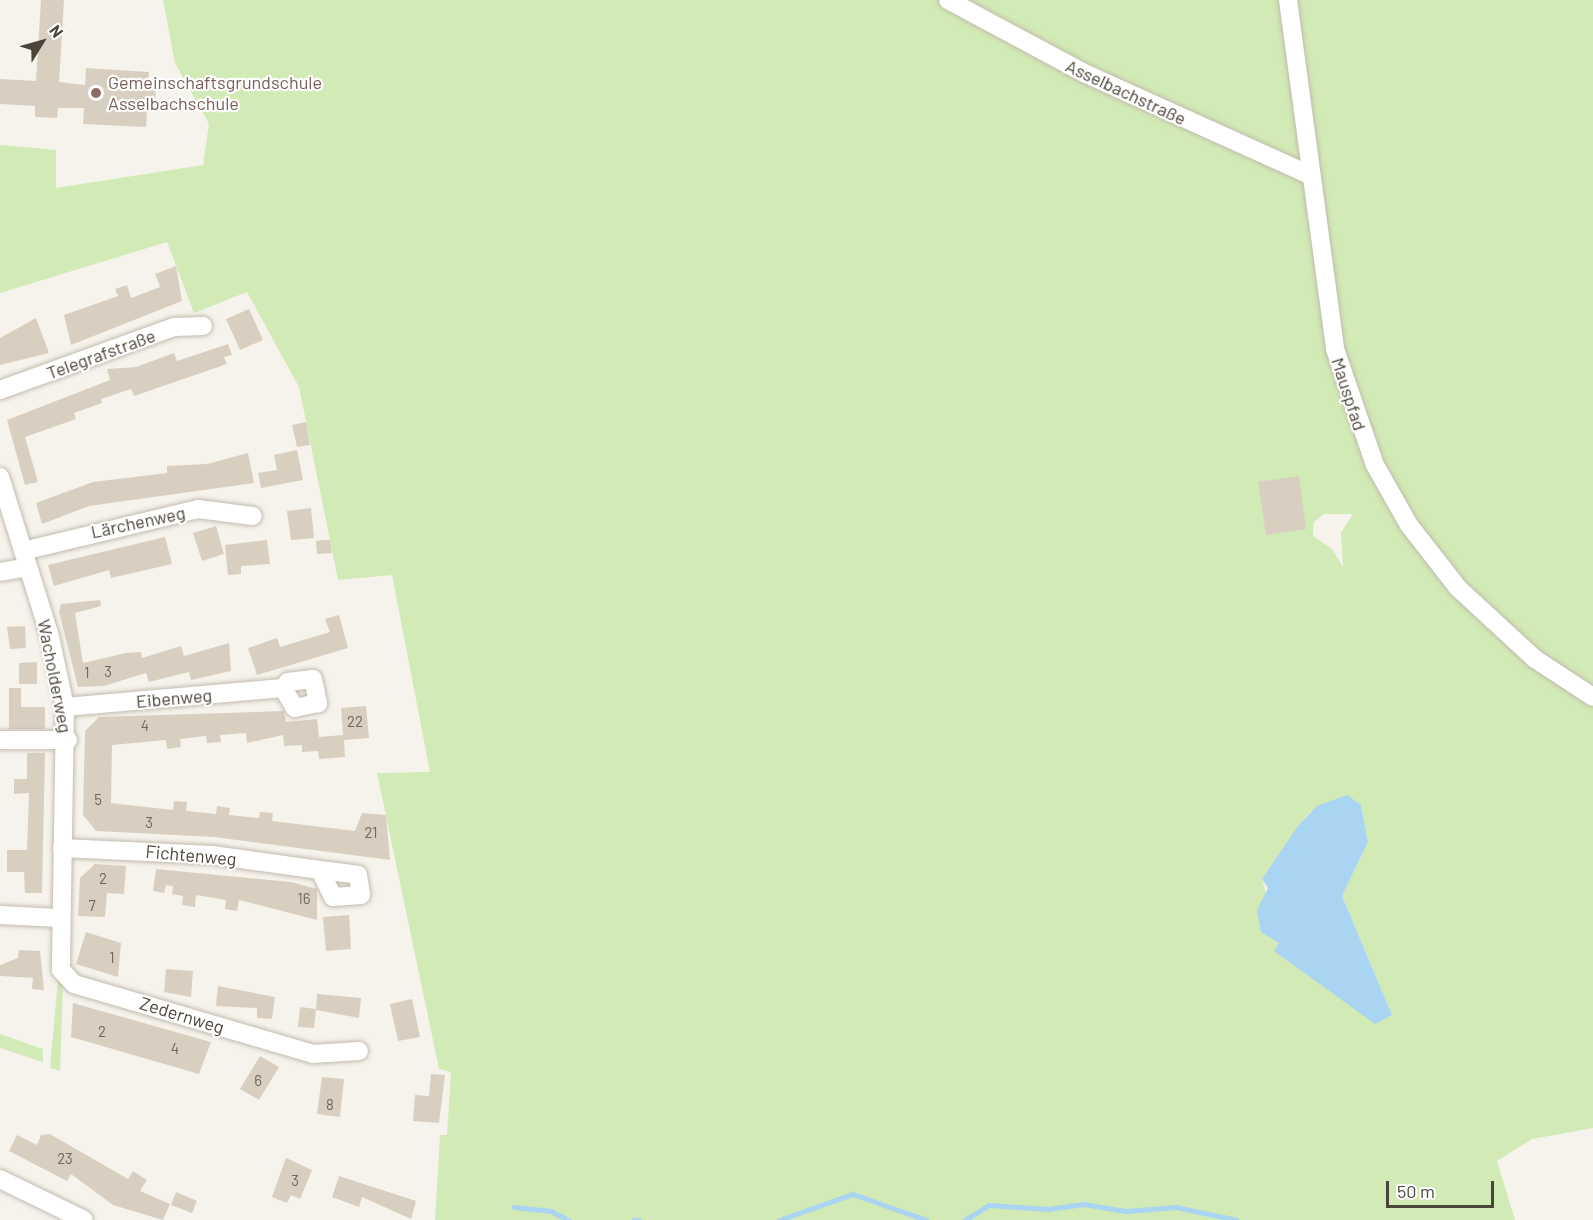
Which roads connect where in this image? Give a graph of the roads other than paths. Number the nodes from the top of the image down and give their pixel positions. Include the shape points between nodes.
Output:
1 (948, 0) edge
2 (1288, 0) edge
3 (1308, 174) junction
4 (203, 326) dead end
5 (0, 390) edge
6 (0, 477) edge
7 (253, 516) dead end
8 (26, 559) junction
9 (0, 572) edge
10 (283, 688) dead end
11 (1593, 697) edge
12 (65, 707) junction
13 (0, 740) edge
14 (68, 740) junction
15 (62, 848) junction
16 (320, 870) dead end
17 (0, 915) edge
18 (58, 918) junction
19 (360, 1051) dead end
20 (0, 1179) edge
21 (75, 1218) edge

1 - 3 street, Asselbachstraße via 1084,73
2 - 3 street, Mauspfad
3 - 11 street, Mauspfad via 1335,349 1361,431 1392,498 1424,547 1477,607 1535,659
4 - 5 street, Telegrafstraße via 174,327
6 - 8 street, Wacholderweg
7 - 8 street, Lärchenweg via 198,509
8 - 9 street, Lärchenweg
8 - 12 street, Wacholderweg
10 - 12 street, Eibenweg
12 - 14 street, Wacholderweg
13 - 14 street
14 - 15 street, Wacholderweg
15 - 16 street, Fichtenweg via 212,855
15 - 18 street, Wacholderweg
17 - 18 street
18 - 19 street, Zedernweg via 59,966 74,984 312,1054
20 - 21 street

